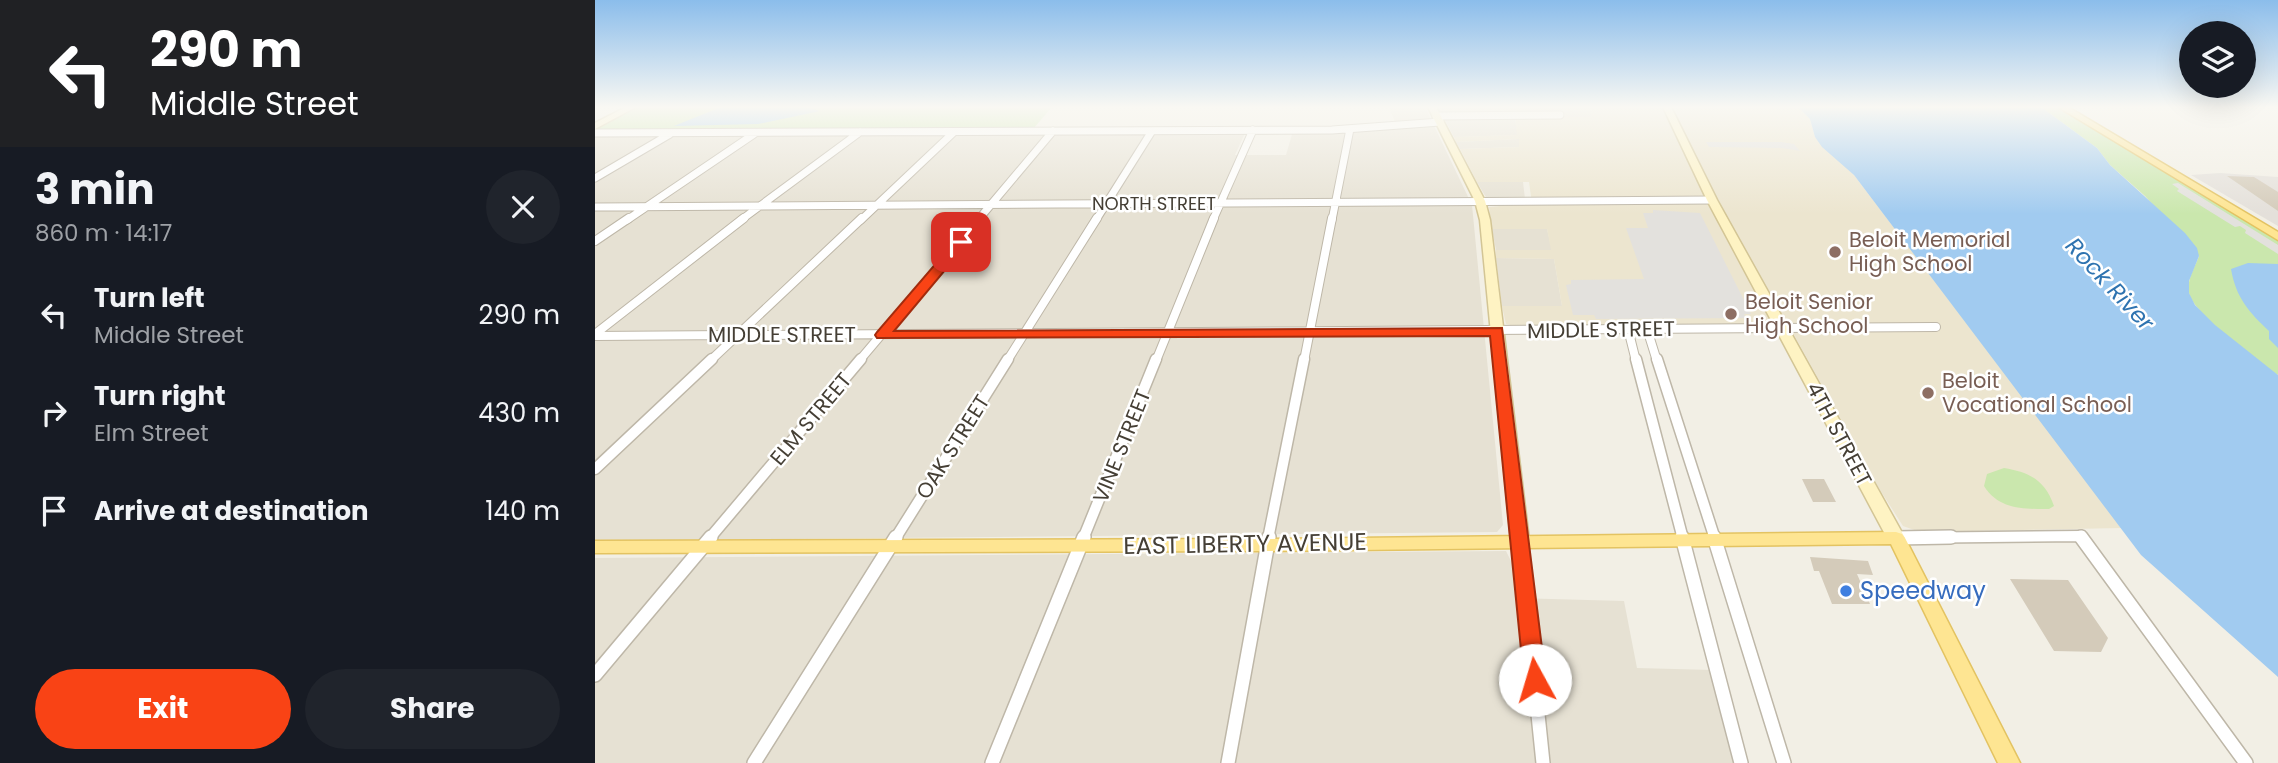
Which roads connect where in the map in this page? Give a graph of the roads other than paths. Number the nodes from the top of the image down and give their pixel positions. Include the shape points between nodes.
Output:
1 (656, 143) edge
2 (740, 143) edge
3 (837, 143) edge
4 (846, 143) edge
5 (943, 143) edge
6 (1044, 143) edge
7 (1145, 143) edge
8 (1247, 143) edge
9 (1347, 143) edge
10 (1450, 143) edge
11 (1684, 143) edge
12 (2121, 143) edge
13 (2132, 143) edge
14 (595, 178) edge
15 (1712, 200) junction
16 (1480, 201) junction
17 (1220, 203) junction
18 (1334, 203) junction
19 (1106, 204) junction
20 (993, 205) junction
21 (759, 206) junction
22 (876, 206) junction
23 (646, 207) junction
24 (595, 208) edge
25 (2278, 229) edge
26 (2278, 237) edge
27 (595, 241) edge
28 (1936, 327) dead end
29 (1782, 328) junction
30 (1628, 330) junction
31 (1647, 330) junction
32 (1309, 332) junction
33 (1497, 332) junction
34 (1168, 333) junction
35 (1024, 334) junction
36 (595, 335) edge
37 (882, 335) junction
38 (737, 336) junction
39 (595, 469) edge
40 (1896, 538) junction
41 (1684, 539) junction
42 (1714, 539) junction
43 (1520, 540) junction
44 (891, 545) junction
45 (1081, 545) junction
46 (1267, 545) junction
47 (703, 546) junction
48 (595, 547) edge
49 (595, 675) edge
50 (754, 763) edge
51 (992, 763) edge
52 (1228, 763) edge
53 (1543, 763) edge
54 (1741, 763) edge
55 (1784, 763) edge
56 (2009, 763) edge
57 (2246, 763) edge

1 - 14 street
2 - 23 street
3 - 21 street
4 - 21 street
5 - 22 street
6 - 20 street, ELM STREET
7 - 19 street, OAK STREET
8 - 17 street, VINE STREET
9 - 18 street
10 - 16 street
11 - 15 street, 4TH STREET
12 - 26 main road
13 - 25 main road
15 - 16 street, NORTH STREET
15 - 29 street, 4TH STREET
16 - 18 street, NORTH STREET
16 - 33 street
17 - 18 street, NORTH STREET
17 - 19 street, NORTH STREET
17 - 34 street, VINE STREET
18 - 32 street
19 - 20 street, NORTH STREET
19 - 35 street, OAK STREET
20 - 22 street, NORTH STREET
20 - 37 street, ELM STREET
21 - 22 street, NORTH STREET
21 - 23 street, NORTH STREET
21 - 36 street
22 - 38 street
23 - 24 street, NORTH STREET
23 - 27 street
28 - 29 street, MIDDLE STREET
29 - 31 street, MIDDLE STREET
29 - 40 street, 4TH STREET
30 - 31 street, MIDDLE STREET
30 - 33 street, MIDDLE STREET
30 - 41 street
31 - 42 street
32 - 33 street, MIDDLE STREET
32 - 34 street, MIDDLE STREET
32 - 46 street
33 - 43 street
34 - 35 street, MIDDLE STREET
34 - 45 street, VINE STREET
35 - 37 street, MIDDLE STREET
35 - 44 street, OAK STREET
36 - 38 street, MIDDLE STREET
37 - 38 street, MIDDLE STREET
37 - 47 street, ELM STREET
38 - 39 street
40 - 42 main road, EAST LIBERTY AVENUE
40 - 56 main road, 4TH STREET
40 - 57 street via 2080,536
41 - 42 main road, EAST LIBERTY AVENUE
41 - 43 main road, EAST LIBERTY AVENUE
41 - 54 street
42 - 55 street
43 - 46 main road, EAST LIBERTY AVENUE
43 - 53 street
44 - 45 main road, EAST LIBERTY AVENUE
44 - 47 main road, EAST LIBERTY AVENUE
44 - 50 street, OAK STREET
45 - 46 main road, EAST LIBERTY AVENUE
45 - 51 street, VINE STREET
46 - 52 street
47 - 48 main road, EAST LIBERTY AVENUE
47 - 49 street, ELM STREET

